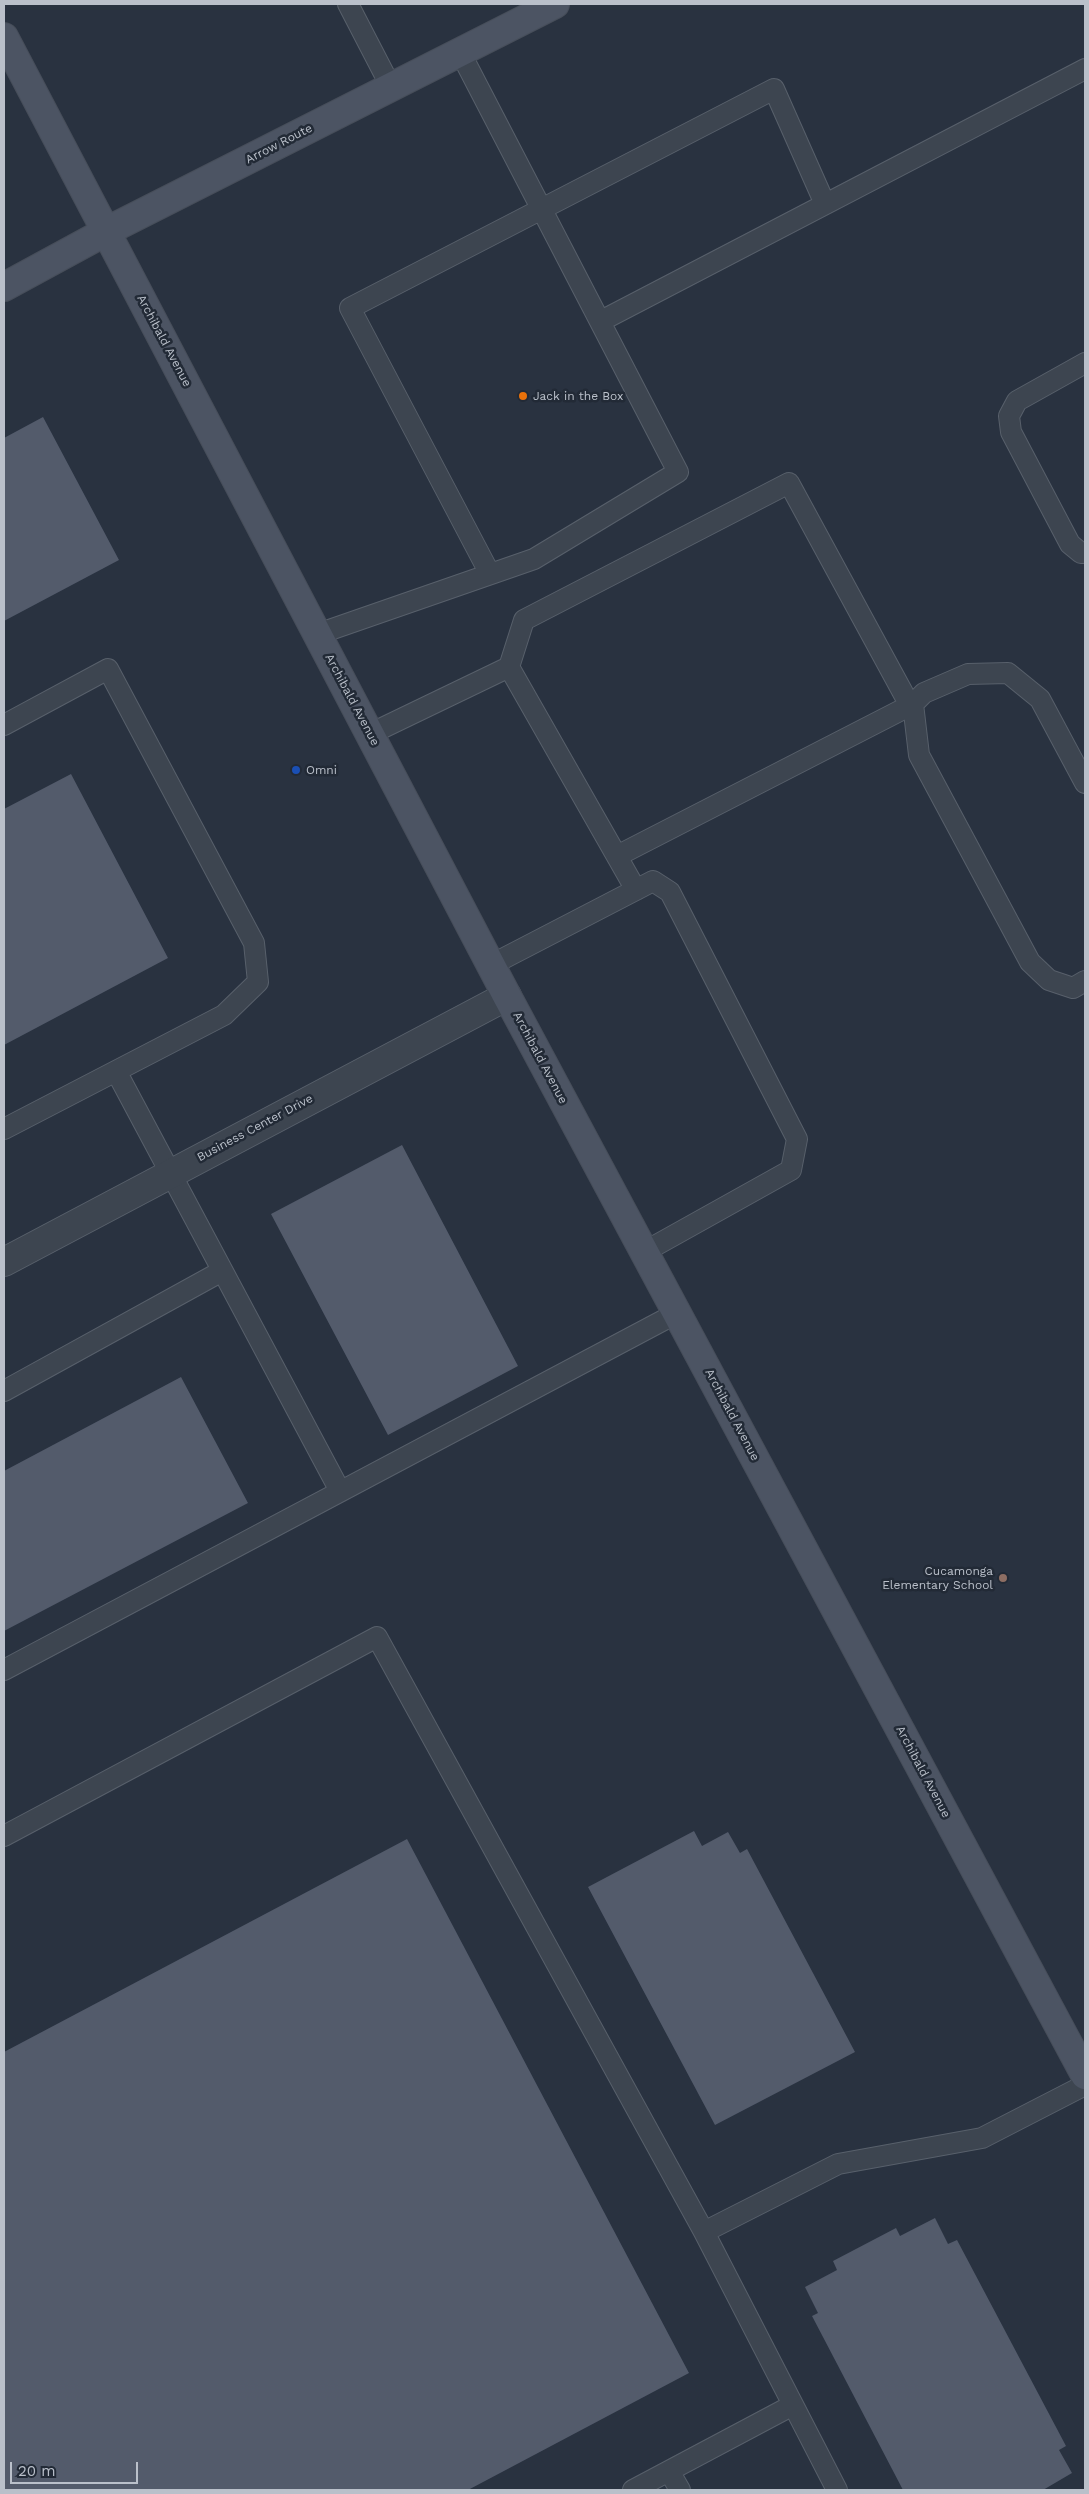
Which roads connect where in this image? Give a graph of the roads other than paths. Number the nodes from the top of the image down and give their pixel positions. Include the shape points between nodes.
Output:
1 (348, 4) edge
2 (556, 4) edge
3 (4, 37) edge
4 (460, 52) junction
5 (1085, 69) edge
6 (391, 87) junction
7 (826, 204) junction
8 (542, 207) junction
9 (107, 231) junction
10 (4, 287) edge
11 (601, 321) junction
12 (1085, 363) edge
13 (1085, 553) edge
14 (490, 574) junction
15 (318, 634) junction
16 (509, 667) junction
17 (913, 704) junction
18 (4, 725) edge
19 (370, 734) junction
20 (1085, 783) edge
21 (617, 856) junction
22 (636, 890) junction
23 (491, 965) junction
24 (1085, 981) edge
25 (507, 996) junction
26 (116, 1070) junction
27 (4, 1129) edge
28 (170, 1173) junction
29 (644, 1252) junction
30 (4, 1262) edge
31 (222, 1271) junction
32 (677, 1313) junction
33 (4, 1391) edge
34 (340, 1491) junction
35 (4, 1670) edge
36 (4, 1836) edge
37 (1084, 2074) edge
38 (704, 2232) junction
39 (793, 2405) junction
40 (669, 2471) junction
41 (633, 2490) edge
42 (680, 2490) edge
43 (837, 2490) edge

1 - 6 lane
2 - 4 main road, Arrow Route
3 - 9 main road, Archibald Avenue
4 - 6 main road, Arrow Route
4 - 8 lane
5 - 7 lane
6 - 9 main road, Arrow Route
7 - 8 lane via 774,89
7 - 11 lane
8 - 11 lane
8 - 14 lane via 350,308
9 - 10 main road, Arrow Route
9 - 15 main road, Archibald Avenue
11 - 14 lane via 678,472 534,559
12 - 13 lane via 1017,401 1009,416 1011,432 1070,544 1080,553
14 - 15 lane
15 - 19 main road, Archibald Avenue
16 - 17 lane via 524,620 789,483 908,702
16 - 19 lane
16 - 21 lane
17 - 20 lane via 924,693 968,674 1008,673 1040,700
17 - 21 lane
17 - 24 lane via 919,755 1030,962 1049,980 1073,988
18 - 26 lane via 108,669 254,943 258,982 224,1015
19 - 23 main road, Archibald Avenue
21 - 22 lane
22 - 23 lane
22 - 29 lane via 653,881 670,892 798,1139 791,1170
23 - 25 main road, Archibald Avenue
25 - 28 street, Business Center Drive
25 - 29 main road, Archibald Avenue
26 - 27 lane
26 - 28 lane
28 - 30 street, Business Center Drive
28 - 31 lane
29 - 32 main road, Archibald Avenue
31 - 33 lane
31 - 34 lane
32 - 34 lane
32 - 37 main road, Archibald Avenue
34 - 35 lane
36 - 38 lane via 377,1637
37 - 38 lane via 982,2138 838,2164
38 - 39 lane
39 - 40 lane
39 - 43 lane
40 - 41 lane
40 - 42 lane

